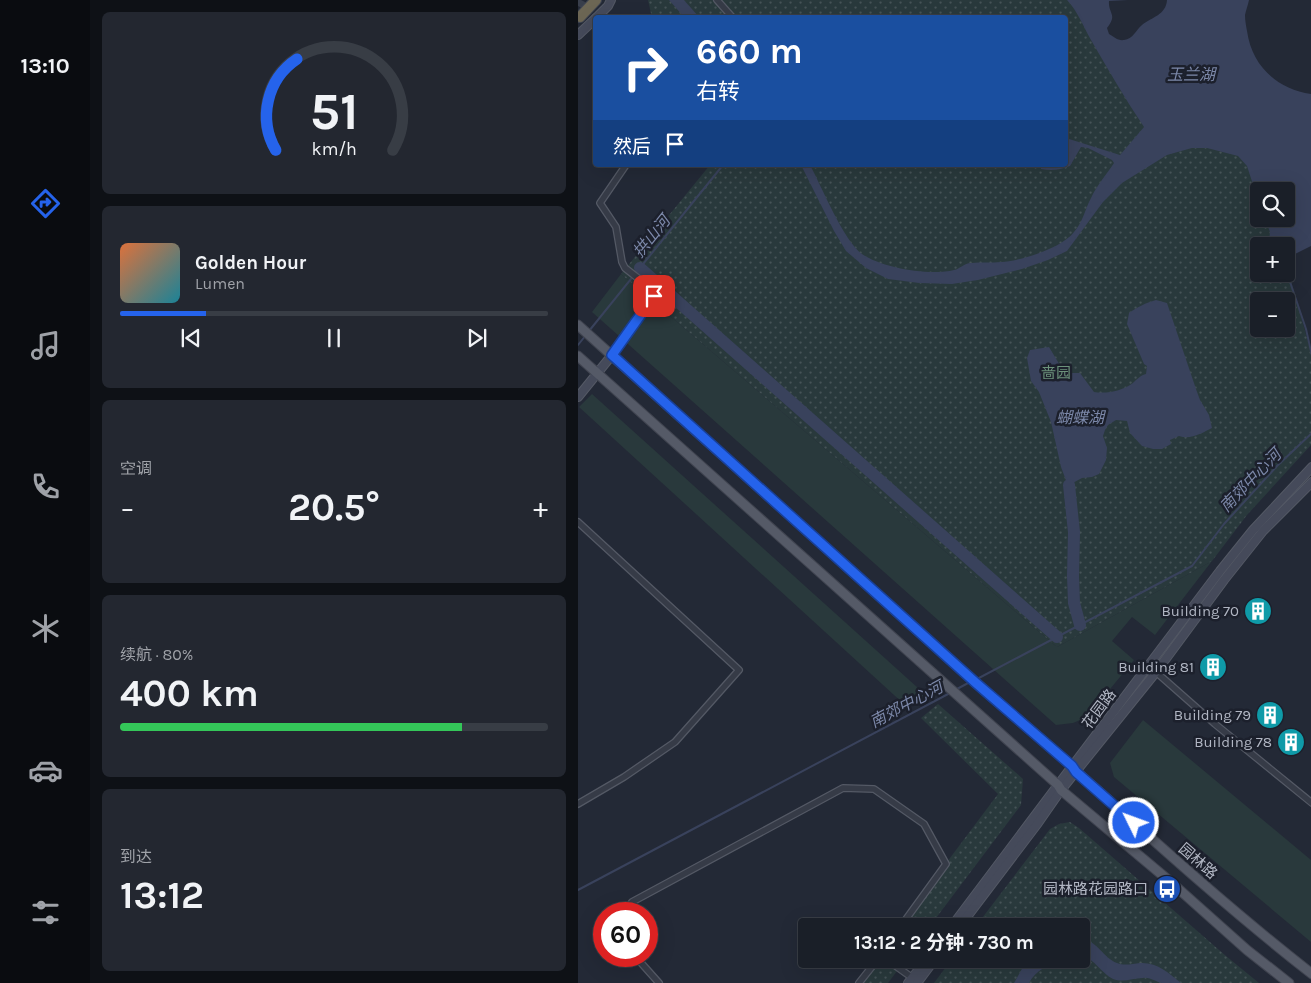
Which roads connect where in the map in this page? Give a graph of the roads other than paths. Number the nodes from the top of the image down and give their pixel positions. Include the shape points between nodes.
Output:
1 (590, 0) edge
2 (596, 0) edge
3 (612, 0) edge
4 (717, 0) edge
5 (599, 15) edge
6 (731, 15) edge
7 (579, 19) edge
8 (593, 21) edge
9 (578, 35) edge
10 (625, 167) edge
11 (578, 325) edge
12 (612, 355) junction
13 (578, 356) edge
14 (597, 373) junction
15 (578, 397) edge
16 (1312, 467) edge
17 (1312, 482) edge
18 (578, 522) edge
19 (1156, 672) junction
20 (1075, 769) junction
21 (1060, 787) junction
22 (1312, 803) edge
23 (578, 804) edge
24 (632, 902) edge
25 (907, 918) edge
26 (958, 918) edge
27 (966, 918) edge
28 (645, 967) edge
29 (871, 968) edge
30 (897, 968) edge
31 (922, 968) edge
32 (926, 968) edge
33 (1312, 974) edge
34 (914, 981) edge
35 (659, 983) edge
36 (859, 983) edge
37 (1289, 983) edge

1 - 7 main road
2 - 7 highway
3 - 5 main road
4 - 6 street
8 - 9 main road
10 - 12 street via 600,203 616,227 625,268 654,296
11 - 12 main road, 园林路
12 - 14 main road
12 - 20 main road, 园林路
13 - 14 main road
14 - 15 main road
14 - 21 main road
16 - 20 main road, 花园路 via 1220,571
17 - 19 main road, 花园路 via 1263,531
18 - 23 street via 739,670 674,742
19 - 20 main road, 花园路
19 - 22 street
20 - 21 main road, 花园路
20 - 33 main road, 园林路 via 1176,861
21 - 26 main road, 花园路
21 - 27 main road, 花园路 via 1038,823
21 - 37 main road
24 - 25 street via 843,788 874,789 924,824 946,864
28 - 35 street
29 - 36 street
30 - 34 street
31 - 34 main road
32 - 34 main road

